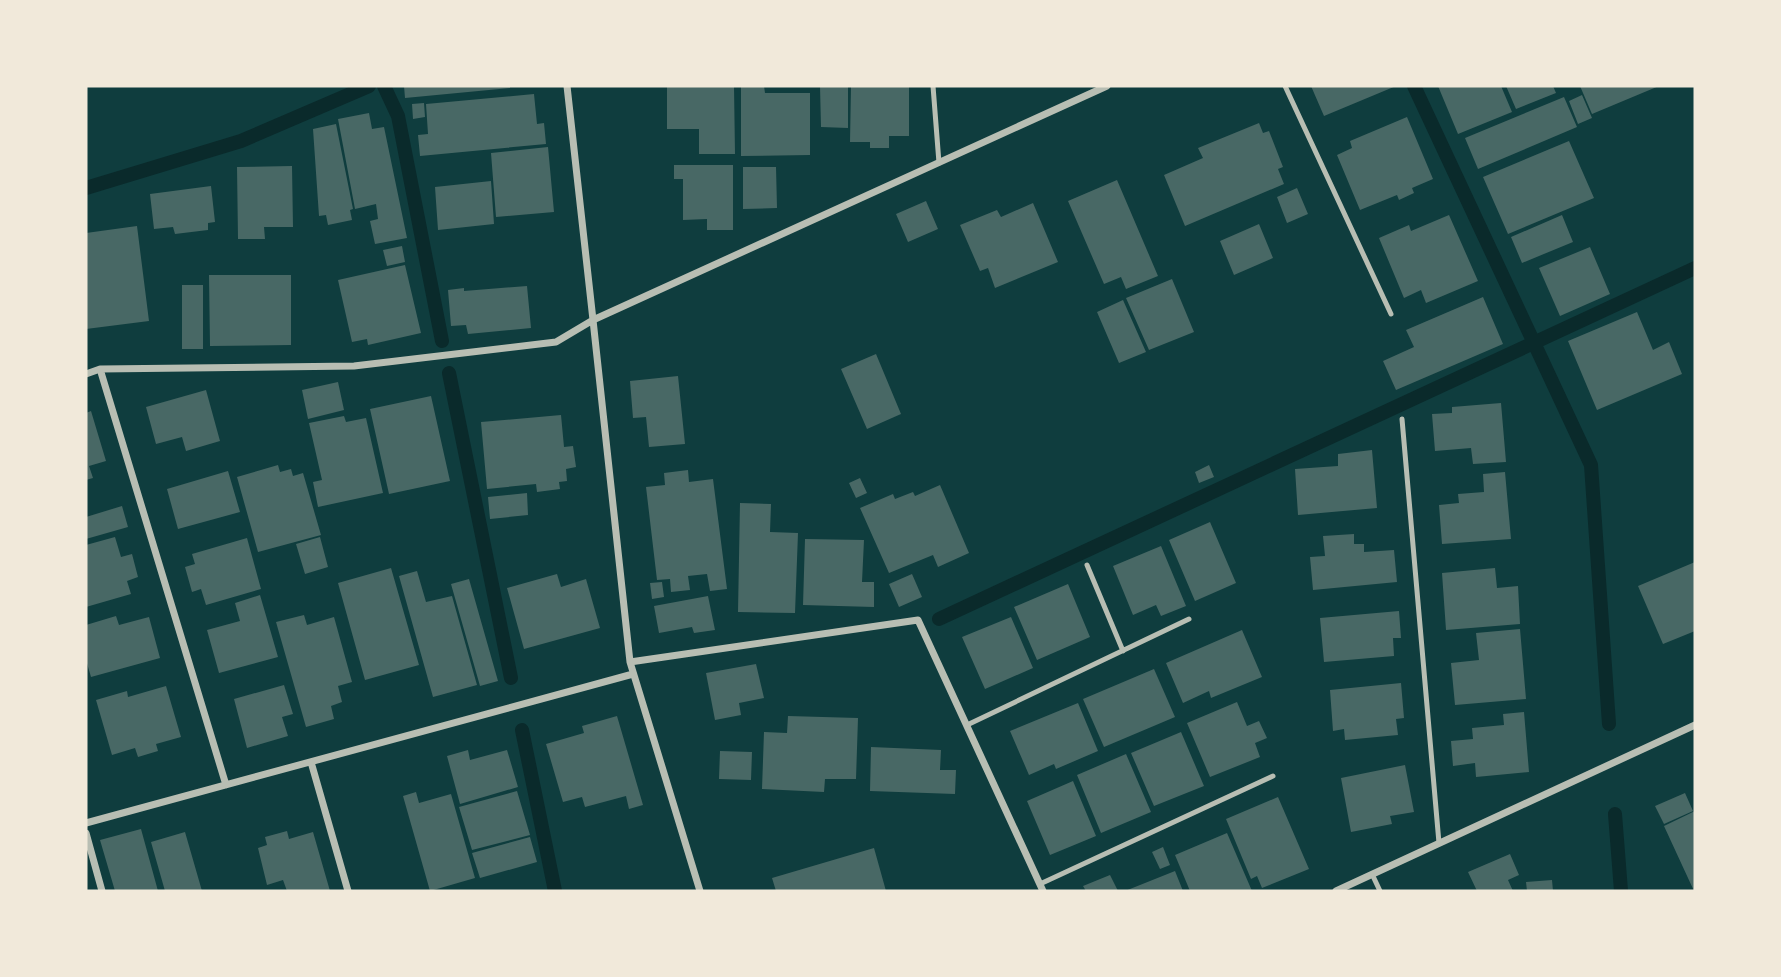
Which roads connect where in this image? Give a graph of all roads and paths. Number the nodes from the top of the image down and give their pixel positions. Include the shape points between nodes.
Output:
1 (567, 86) edge
2 (933, 86) edge
3 (1107, 86) edge
4 (1285, 86) edge
5 (939, 163) junction
6 (1391, 314) dead end
7 (593, 320) junction
8 (100, 369) junction
9 (86, 373) edge
10 (1402, 419) dead end
11 (1087, 565) dead end
12 (1189, 620) dead end
13 (1123, 651) junction
14 (629, 662) junction
15 (633, 674) junction
16 (967, 725) junction
17 (1695, 725) edge
18 (311, 762) junction
19 (1273, 776) dead end
20 (226, 785) junction
21 (86, 823) edge
22 (86, 833) edge
23 (1438, 843) junction
24 (1372, 874) junction
25 (1042, 888) edge
26 (102, 891) edge
27 (348, 891) edge
28 (700, 891) edge
29 (1336, 891) edge
30 (1380, 891) edge

1 - 7 street
2 - 5 lane
3 - 5 street
4 - 6 lane
5 - 7 street
7 - 8 street via 556,342 354,366
7 - 14 street
8 - 9 street
8 - 20 street
10 - 23 lane
11 - 13 lane
12 - 13 lane
13 - 16 lane
14 - 15 street
14 - 16 street via 918,621
15 - 18 street
15 - 28 street
16 - 25 street
17 - 23 street
18 - 20 street
18 - 27 street
19 - 25 lane
20 - 21 street
22 - 26 street
23 - 24 street
24 - 29 street
24 - 30 lane

